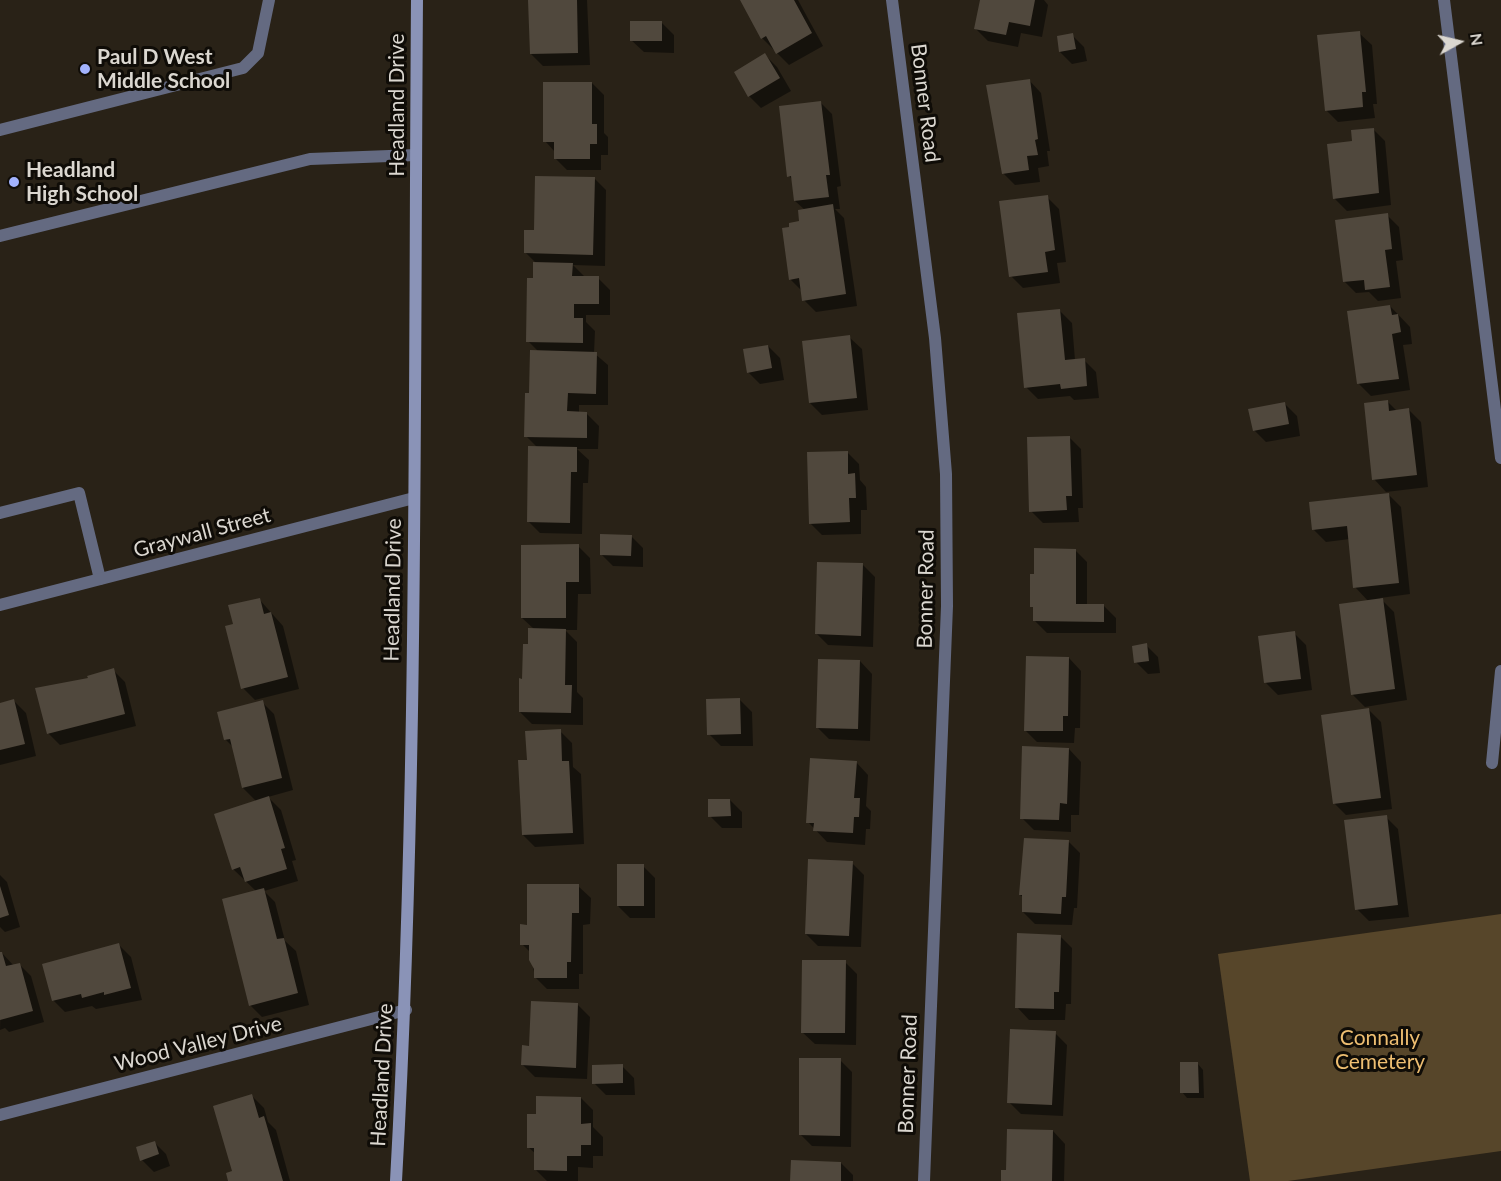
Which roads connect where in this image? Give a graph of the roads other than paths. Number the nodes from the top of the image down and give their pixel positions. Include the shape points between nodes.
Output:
1 (269, 0) edge
2 (417, 0) edge
3 (892, 0) edge
4 (1444, 0) edge
5 (0, 130) edge
6 (416, 155) junction
7 (0, 236) edge
8 (1501, 458) edge
9 (414, 498) junction
10 (0, 513) edge
11 (100, 579) junction
12 (0, 605) edge
13 (1501, 671) edge
14 (1492, 763) dead end
15 (406, 1010) junction
16 (0, 1115) edge
17 (396, 1181) edge
18 (924, 1181) edge

1 - 5 street via 258,53 243,68
2 - 6 main road, Headland Drive
3 - 18 street, Bonner Road via 935,339 946,474 947,606
4 - 8 street
6 - 7 street via 310,159 271,166
6 - 9 main road, Headland Drive
9 - 11 street, Graywall Street
9 - 15 main road, Headland Drive
10 - 11 street via 79,493
11 - 12 street, Graywall Street
13 - 14 street
15 - 16 street, Wood Valley Drive
15 - 17 main road, Headland Drive

